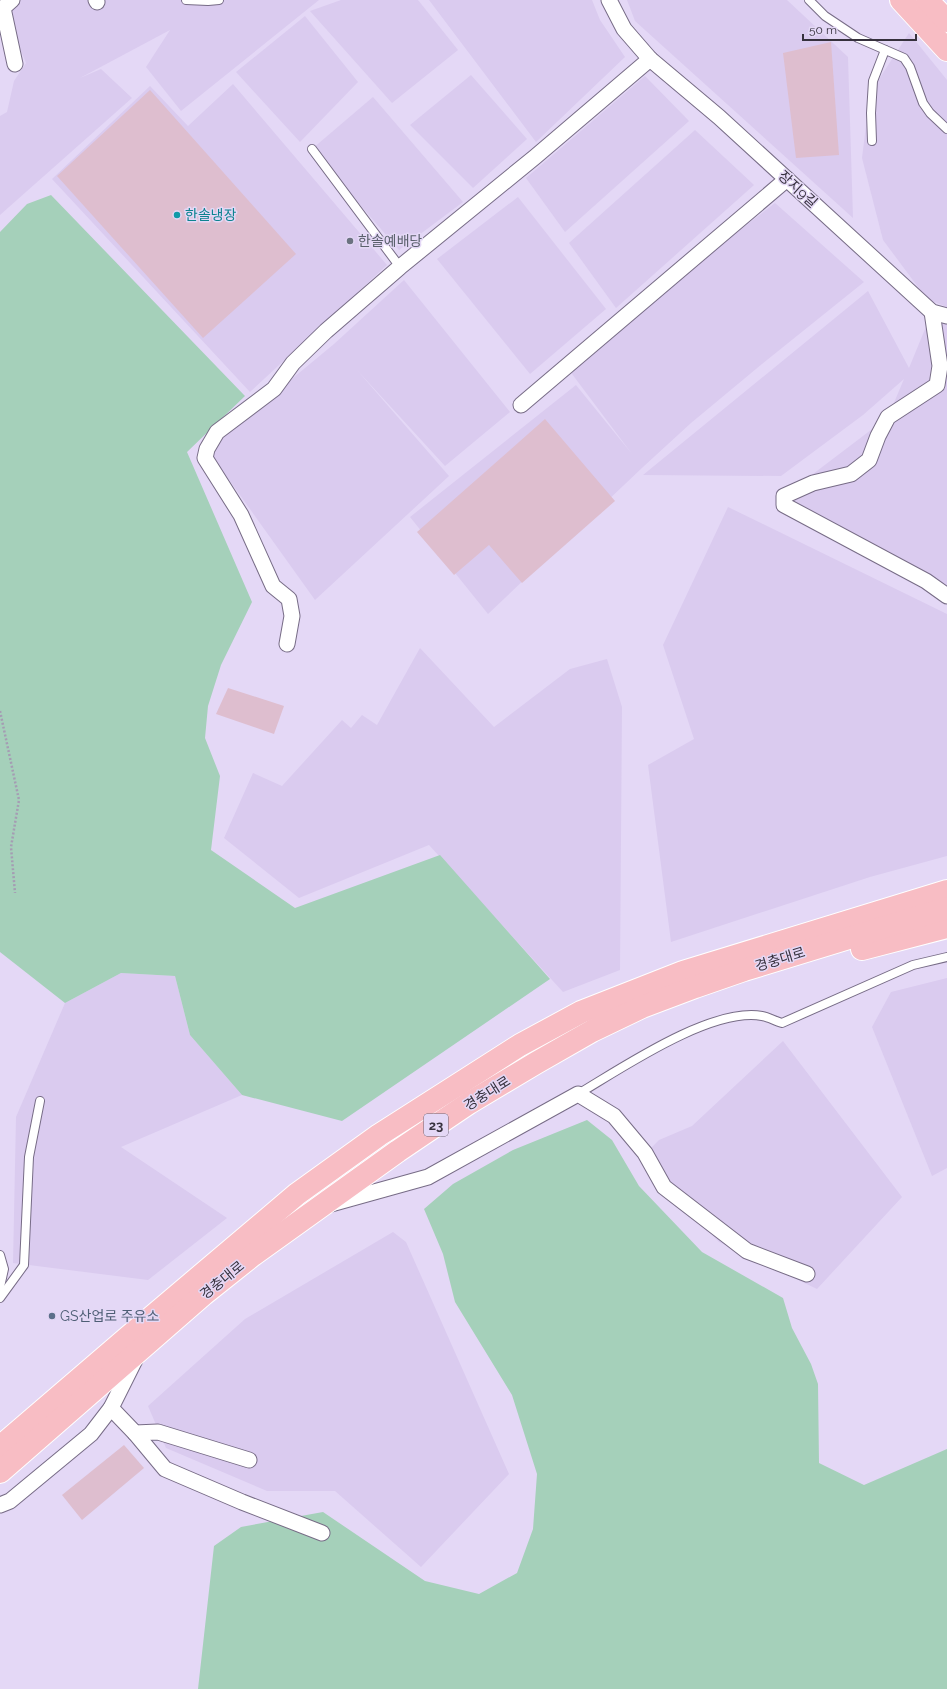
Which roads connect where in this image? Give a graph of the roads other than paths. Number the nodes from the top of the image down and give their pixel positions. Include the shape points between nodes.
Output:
1 (12, 0) edge
2 (186, 0) edge
3 (219, 0) edge
4 (609, 0) edge
5 (810, 0) edge
6 (900, 0) edge
7 (927, 0) edge
8 (947, 21) edge
9 (885, 50) junction
10 (947, 50) edge
11 (650, 59) junction
12 (15, 64) dead end
13 (947, 129) edge
14 (872, 141) dead end
15 (312, 149) dead end
16 (788, 179) junction
17 (400, 267) junction
18 (932, 312) junction
19 (947, 316) edge
20 (521, 405) dead end
21 (947, 596) edge
22 (287, 644) dead end
23 (947, 891) edge
24 (947, 908) edge
25 (947, 927) edge
26 (947, 957) edge
27 (642, 1008) junction
28 (578, 1094) junction
29 (40, 1101) dead end
30 (317, 1208) junction
31 (0, 1255) edge
32 (807, 1274) dead end
33 (0, 1287) edge
34 (0, 1298) edge
35 (140, 1351) junction
36 (110, 1408) junction
37 (136, 1433) junction
38 (0, 1447) edge
39 (249, 1460) dead end
40 (0, 1472) edge
41 (0, 1505) edge
42 (322, 1533) dead end

1 - 12 street via 4,8
2 - 3 lane
4 - 11 street, 장지9길 via 624,29
5 - 9 lane via 825,16 858,38
6 - 10 main road
7 - 8 main road
9 - 13 lane via 904,58 910,67 923,103
9 - 14 lane via 873,82
11 - 16 street, 장지9길
11 - 17 street via 524,167
15 - 17 lane
16 - 18 street, 장지9길
16 - 20 street
17 - 22 street via 326,331 293,363 274,389 217,432 207,449 205,458 241,515 272,586 289,599 292,616
18 - 19 street, 장지9길
18 - 21 street via 940,366 937,385 888,417 869,460 851,474 813,482 784,496 784,505 926,581
23 - 38 main road, 경충대로 / 23 via 683,972 581,1012 520,1045 379,1135 297,1194
24 - 27 main road, 경충대로 / 23 via 744,970
25 - 27 main road
26 - 28 lane via 913,965 782,1023 762,1016 738,1016 707,1025 673,1039
27 - 30 main road, 경충대로 / 23 via 592,1031 469,1103
28 - 30 street via 428,1177
28 - 32 street via 614,1116 645,1153 664,1187 747,1251
29 - 34 lane via 29,1157 24,1265
30 - 35 main road, 경충대로 / 23 via 204,1294
31 - 33 lane via 4,1269
35 - 36 street
35 - 40 main road, 경충대로 / 23
36 - 37 street
36 - 41 street via 91,1434 10,1501
37 - 39 street via 158,1432
37 - 42 street via 165,1469

